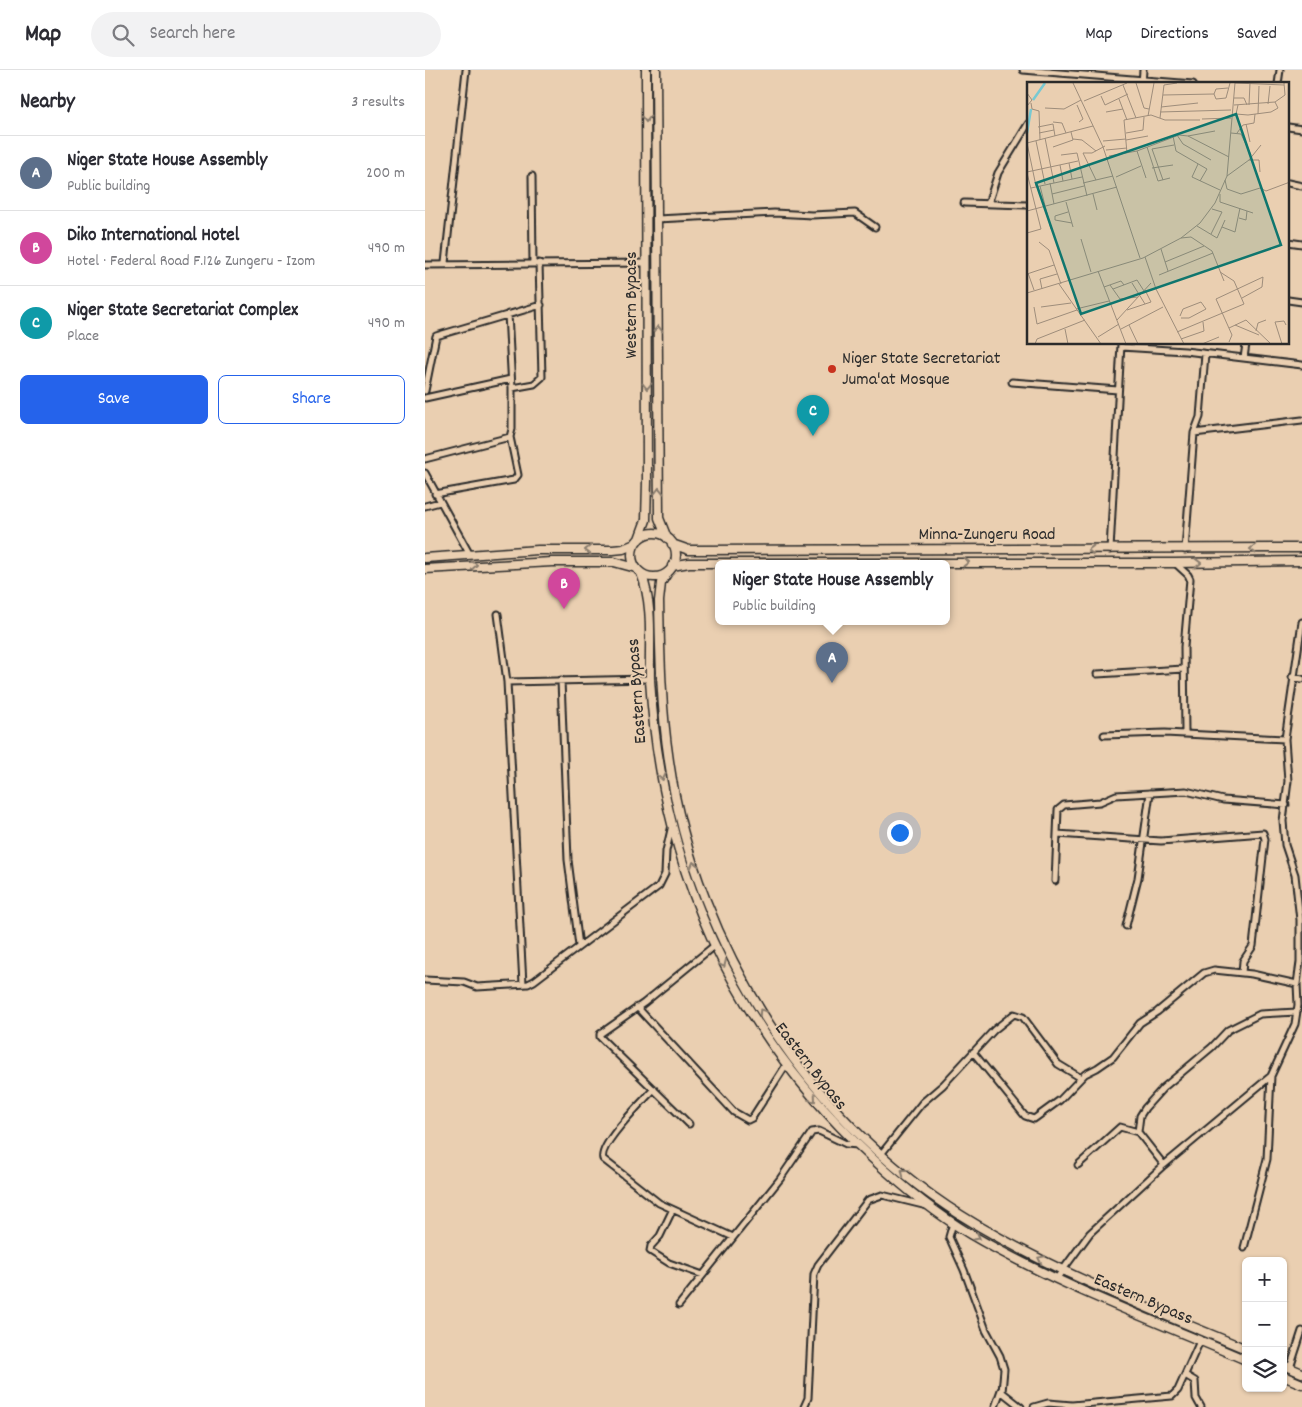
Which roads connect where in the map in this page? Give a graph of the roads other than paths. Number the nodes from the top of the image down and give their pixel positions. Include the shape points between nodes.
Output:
1 (465, 70) edge
2 (646, 70) edge
3 (656, 70) edge
4 (1023, 70) edge
5 (1143, 70) edge
6 (1142, 81) edge
7 (1159, 82) edge
8 (1027, 126) edge
9 (1289, 127) edge
10 (1302, 129) edge
11 (532, 176) dead end
12 (1289, 183) edge
13 (1302, 186) edge
14 (964, 204) dead end
15 (988, 204) junction
16 (1027, 205) edge
17 (657, 219) junction
18 (875, 227) dead end
19 (1289, 242) edge
20 (1302, 244) edge
21 (445, 263) junction
22 (647, 263) junction
23 (533, 264) junction
24 (539, 264) junction
25 (425, 265) edge
26 (1289, 300) edge
27 (1302, 302) edge
28 (541, 305) junction
29 (508, 314) junction
30 (1185, 345) edge
31 (1246, 345) edge
32 (1121, 346) edge
33 (1185, 352) junction
34 (1205, 354) junction
35 (1245, 358) junction
36 (1302, 365) edge
37 (511, 379) junction
38 (1012, 382) dead end
39 (513, 388) junction
40 (1118, 390) junction
41 (425, 391) edge
42 (425, 398) edge
43 (1302, 420) edge
44 (1194, 434) junction
45 (510, 437) junction
46 (425, 459) edge
47 (425, 473) edge
48 (435, 494) junction
49 (440, 502) junction
50 (425, 506) edge
51 (670, 541) junction
52 (637, 542) junction
53 (1302, 548) edge
54 (999, 550) junction
55 (1110, 550) junction
56 (1185, 550) junction
57 (470, 555) junction
58 (425, 558) edge
59 (1302, 561) edge
60 (950, 562) edge
61 (999, 562) junction
62 (715, 563) edge
63 (1175, 563) junction
64 (425, 569) edge
65 (670, 569) junction
66 (639, 571) junction
67 (498, 614) dead end
68 (1302, 622) edge
69 (1184, 669) junction
70 (1097, 674) dead end
71 (1293, 677) junction
72 (650, 679) junction
73 (1302, 679) edge
74 (561, 680) junction
75 (507, 682) junction
76 (1185, 734) junction
77 (1104, 735) dead end
78 (1285, 739) junction
79 (1150, 793) junction
80 (1285, 805) junction
81 (672, 824) junction
82 (1057, 834) junction
83 (1143, 840) junction
84 (1055, 880) dead end
85 (1126, 926) dead end
86 (579, 946) junction
87 (715, 946) junction
88 (1242, 973) junction
89 (425, 980) edge
90 (523, 984) junction
91 (1297, 984) junction
92 (637, 1008) junction
93 (1299, 1008) edge
94 (973, 1052) junction
95 (786, 1065) junction
96 (1271, 1076) junction
97 (1081, 1078) junction
98 (654, 1089) junction
99 (689, 1124) dead end
100 (1138, 1132) junction
101 (858, 1145) junction
102 (882, 1153) junction
103 (1078, 1165) dead end
104 (1164, 1165) junction
105 (930, 1207) junction
106 (672, 1211) junction
107 (953, 1223) junction
108 (733, 1237) junction
109 (1244, 1248) dead end
110 (1062, 1270) junction
111 (703, 1275) junction
112 (1057, 1278) junction
113 (679, 1305) dead end
114 (1302, 1331) edge
115 (1200, 1341) junction
116 (1242, 1347) edge
117 (1242, 1358) edge
118 (1287, 1366) edge
119 (1302, 1373) edge
120 (1185, 1375) junction
121 (1287, 1378) edge
122 (1302, 1384) edge
123 (1001, 1389) junction
124 (1115, 1400) junction
125 (804, 1407) edge
126 (995, 1407) edge
127 (1021, 1407) edge
128 (1034, 1407) edge
129 (1112, 1407) edge
130 (1201, 1407) edge

1 - 21 street
2 -> 22 main road, Western Bypass
3 - 17 main road, Western Bypass
4 - 6 street
5 - 6 street
6 - 7 street
8 - 15 street via 998,173
9 - 10 street
11 - 23 street
12 - 13 street
14 - 15 street
15 - 16 street
17 - 18 street via 855,213
51 -> 17 main road, Western Bypass via 659,518
19 - 20 street
21 - 23 street
21 - 25 street
22 - 24 street
22 -> 52 main road, Western Bypass via 646,520
23 - 24 street
24 - 28 street
26 - 27 street
28 - 29 street
28 - 39 street via 541,377 534,384
29 - 37 street
29 - 41 street via 436,336
30 - 33 street
31 - 35 street
32 - 33 street
32 - 40 street
33 - 34 street
34 - 35 street
34 - 44 street via 1200,417
35 - 36 street
37 - 39 street
37 - 42 street
38 - 40 street
39 - 45 street
40 - 55 street
43 - 44 street
44 - 56 street
45 - 46 street
45 - 48 street via 519,472 516,479
47 - 48 street
48 - 49 street
49 - 50 street
49 - 57 street
51 - 52 main road via 653,533
51 - 54 main road, Minna-Zungeru Road via 689,550
51 - 65 main road via 675,559
52 -> 57 main road via 613,550 538,550
52 - 66 main road via 632,556
53 -> 56 main road, Minna-Zungeru Road
55 -> 54 main road, Minna-Zungeru Road
54 - 61 main road
55 - 56 main road, Minna-Zungeru Road
57 - 58 main road
63 -> 59 main road, Minna-Zungeru Road
60 -> 61 main road, Minna-Zungeru Road
61 - 63 main road, Minna-Zungeru Road
65 -> 62 main road, Minna-Zungeru Road via 689,563
63 - 69 street via 1190,579
64 -> 66 main road via 614,562
65 - 66 main road via 654,577
102 -> 65 main road, Eastern Bypass via 834,1107 778,1038 734,966 698,879 669,764 662,709 659,601 661,583
66 - 72 main road, Eastern Bypass via 648,596
67 - 75 street
68 - 71 street
69 - 70 street
69 - 76 street
71 - 73 street
71 - 78 street
72 - 74 street
72 -> 81 main road, Eastern Bypass via 659,765
74 - 75 street
74 - 86 street via 568,860
75 - 90 street
76 - 77 street
76 - 78 street
78 - 80 street via 1288,781
79 - 80 street via 1186,791 1223,800
79 - 82 street via 1116,795 1101,802 1060,807
79 - 83 street
80 - 91 street via 1283,834 1295,875 1300,920
81 - 86 street via 665,874 659,886
81 - 87 main road, Eastern Bypass via 691,889
82 - 83 street
82 - 84 street
83 - 85 street
83 - 88 street via 1263,833 1265,839 1253,946 1243,961
86 - 90 street via 534,981
87 - 92 street
87 -> 95 main road, Eastern Bypass via 746,1006
88 - 91 street
88 - 97 street via 1214,970 1204,973 1140,1023 1113,1057
89 - 90 street via 464,982 477,987
91 - 93 street
92 - 95 street via 734,1112 748,1120
92 - 98 street via 599,1037
93 - 96 street
93 - 100 street via 1260,1014 1228,1030 1145,1108 1140,1116
94 - 97 street via 994,1030 1018,1014 1059,1064
94 - 97 street via 1025,1116 1032,1119 1048,1110
94 - 102 street via 922,1103
95 -> 101 main road, Eastern Bypass via 813,1099
96 - 104 street
96 - 109 street via 1267,1159
98 - 99 street
98 - 106 street via 618,1129 601,1155 651,1198
100 - 103 street via 1120,1127
100 - 104 street
101 - 105 main road, Eastern Bypass
101 - 108 street via 846,1144 819,1131 812,1132 780,1179
110 -> 102 main road, Eastern Bypass via 975,1224 936,1198
104 - 110 street via 1090,1233
105 - 107 main road, Eastern Bypass
105 - 125 street via 883,1195 875,1196 868,1200 818,1265 812,1284 808,1398
106 - 108 street
106 - 111 street via 650,1250 669,1263
107 -> 112 main road, Eastern Bypass via 1017,1260
107 - 123 street via 949,1237 986,1330 1000,1356 1003,1369
108 - 111 street
110 - 112 street
110 - 116 main road, Eastern Bypass
111 - 113 street
112 - 115 main road, Eastern Bypass
114 - 118 street
115 - 117 main road, Eastern Bypass
115 - 120 street
118 - 119 main road
120 - 124 street via 1172,1396
120 - 130 street via 1195,1381 1196,1398
121 - 122 main road
123 - 126 street
123 - 127 street
124 - 128 street via 1072,1405 1048,1403
124 - 129 street

